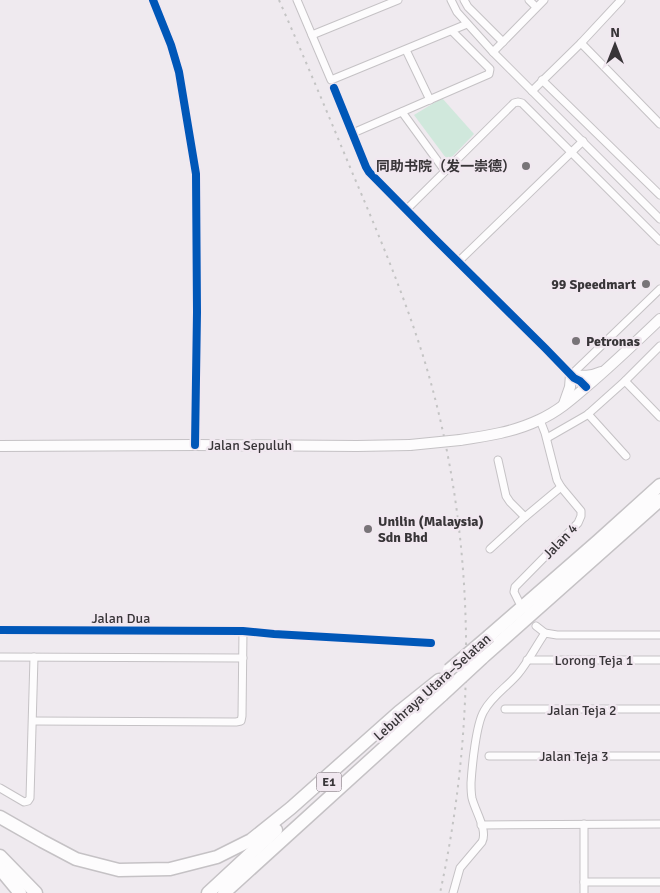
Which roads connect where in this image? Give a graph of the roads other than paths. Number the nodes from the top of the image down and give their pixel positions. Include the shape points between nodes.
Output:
1 (153, 0) edge
2 (297, 0) edge
3 (398, 0) edge
4 (451, 0) edge
5 (464, 0) edge
6 (529, 0) edge
7 (544, 0) edge
8 (621, 0) edge
9 (536, 7) junction
10 (467, 24) junction
11 (452, 30) junction
12 (312, 35) junction
13 (503, 42) junction
14 (581, 43) junction
15 (406, 50) junction
16 (494, 52) junction
17 (542, 80) junction
18 (334, 88) dead end
19 (532, 91) junction
20 (430, 100) junction
21 (402, 112) junction
22 (660, 124) edge
23 (353, 133) junction
24 (583, 141) junction
25 (571, 153) junction
26 (445, 172) junction
27 (660, 195) edge
28 (406, 210) junction
29 (660, 219) edge
30 (660, 241) edge
31 (458, 262) junction
32 (660, 289) edge
33 (660, 319) edge
34 (660, 346) edge
35 (606, 370) junction
36 (573, 376) junction
37 (624, 381) junction
38 (584, 389) junction
39 (563, 407) junction
40 (588, 414) junction
41 (660, 417) edge
42 (540, 420) junction
43 (547, 438) junction
44 (195, 445) junction
45 (0, 446) edge
46 (626, 456) dead end
47 (498, 460) dead end
48 (660, 485) edge
49 (561, 486) junction
50 (660, 500) edge
51 (525, 517) junction
52 (490, 549) dead end
53 (519, 600) dead end
54 (0, 630) edge
55 (243, 631) junction
56 (660, 635) edge
57 (431, 643) dead end
58 (0, 657) edge
59 (34, 657) junction
60 (243, 658) junction
61 (528, 660) junction
62 (660, 660) edge
63 (439, 680) junction
64 (504, 709) dead end
65 (660, 709) edge
66 (33, 721) junction
67 (489, 756) dead end
68 (660, 756) edge
69 (0, 788) edge
70 (0, 817) edge
71 (584, 824) junction
72 (660, 824) edge
73 (481, 825) junction
74 (0, 856) edge
75 (0, 869) edge
76 (584, 882) junction
77 (660, 882) edge
78 (20, 893) edge
79 (36, 893) edge
80 (208, 893) edge
81 (224, 893) edge
82 (453, 893) edge
83 (584, 893) edge

1 - 44 street via 179,72 196,174
2 - 12 street
3 - 12 street
4 - 10 street
5 - 13 street
6 - 9 street
7 - 9 street
8 - 14 street
9 - 13 street
10 - 11 street
10 - 16 street
11 - 15 street
11 - 20 street via 490,72
12 - 15 street via 331,80
13 - 16 street
14 - 17 street
14 - 22 street
15 - 20 street
16 - 19 street
17 - 19 street
17 - 27 street
18 - 23 street
19 - 24 street
20 - 21 street
21 - 23 street
21 - 26 street
23 - 28 street via 366,167
24 - 25 street
24 - 29 street
25 - 26 street via 518,102
25 - 30 street
25 - 31 street
26 - 28 street
28 - 31 street
31 - 36 street
32 - 36 street
33 - 35 main road, Jalan Sepuluh
34 - 37 street
35 - 36 main road via 592,376
35 - 38 main road, Jalan Sepuluh
36 - 38 street via 576,384
36 - 39 main road
37 - 40 street
37 - 41 street
38 - 39 main road, Jalan Sepuluh
39 - 42 main road, Jalan Sepuluh
40 - 43 street
40 - 46 street
42 - 43 street, Jalan 4
42 - 44 main road, Jalan Sepuluh, bridge via 505,432 410,445
43 - 49 street, Jalan 4 via 554,472
44 - 45 main road, Jalan Sepuluh
47 - 51 street via 506,496
48 - 63 highway, Lebuhraya Utara–Selatan / E1, bridge
49 - 51 street
49 - 53 street, Jalan 4 via 580,511 580,520 517,585 514,591
50 - 81 highway, Lebuhraya Utara–Selatan / E1, bridge
51 - 52 street
54 - 55 street, Jalan Dua
55 - 57 street, Jalan Dua
55 - 60 street
56 - 61 street via 557,635 540,628
58 - 59 street
59 - 60 street
59 - 66 street
60 - 66 street via 242,716 236,722
61 - 62 street, Lorong Teja 1
61 - 73 street via 517,676 491,700 479,723 471,791
63 - 70 highway via 251,840 217,857 170,869 119,870 76,859
63 - 80 highway, Lebuhraya Utara–Selatan / E1
64 - 65 street, Jalan Teja 2
66 - 69 street via 30,798 24,802
67 - 68 street, Jalan Teja 3
71 - 72 street
71 - 73 street
71 - 76 street
73 - 82 street via 484,838 460,868
74 - 79 highway
75 - 78 highway
76 - 77 street
76 - 83 street

